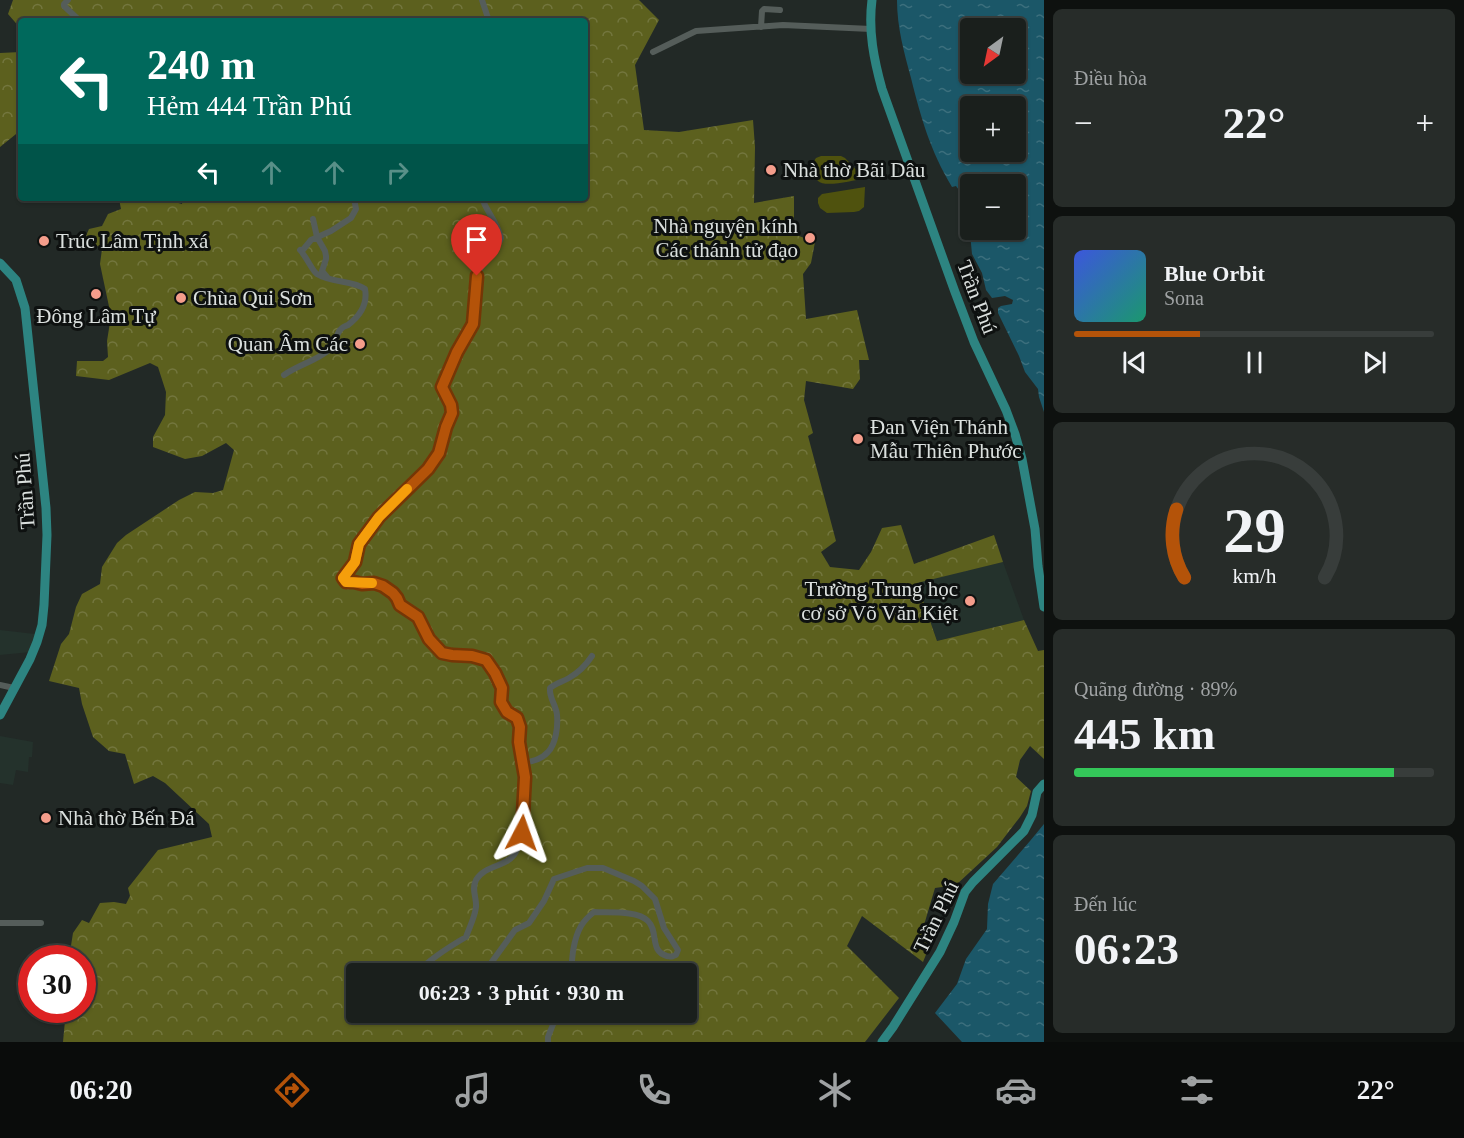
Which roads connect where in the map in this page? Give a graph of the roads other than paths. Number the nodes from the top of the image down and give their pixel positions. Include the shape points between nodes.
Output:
1 (68, 0) edge
2 (482, 0) edge
3 (872, 0) edge
4 (780, 10) dead end
5 (77, 18) edge
6 (488, 18) edge
7 (761, 27) junction
8 (870, 29) junction
9 (653, 52) dead end
10 (355, 201) edge
11 (483, 201) edge
12 (313, 219) dead end
13 (317, 237) junction
14 (0, 263) edge
15 (327, 278) junction
16 (284, 375) dead end
17 (1044, 607) edge
18 (591, 656) dead end
19 (0, 685) edge
20 (14, 688) junction
21 (0, 715) edge
22 (522, 763) junction
23 (1044, 784) edge
24 (0, 923) edge
25 (42, 924) dead end
26 (428, 963) edge
27 (491, 963) edge
28 (572, 963) edge
29 (554, 1023) edge
30 (548, 1042) edge
31 (882, 1042) edge

1 - 5 street via 64,6
2 - 6 street
3 - 8 main road, Trần Phú
4 - 7 street via 764,9
7 - 8 street
7 - 9 street via 696,31
8 - 17 main road, Trần Phú via 889,110 974,342 1016,437 1035,529
10 - 13 street via 356,209 351,218
11 - 22 street via 501,238 494,253 479,268 473,324 442,387 452,413 442,445 428,469 379,517 359,544 355,562 343,578 346,582 374,583 393,593 400,605 418,617 429,639 442,653 486,660 502,688 501,702 517,718
12 - 13 street
13 - 15 street via 325,251 327,260 322,272
13 - 15 street via 301,251 314,272
14 - 20 main road, Trần Phú via 16,280 25,308 47,535 42,625
15 - 16 street via 362,286 362,311 342,328 334,346
18 - 22 street via 570,678 550,688 549,696 557,713 554,740 548,752 533,762
19 - 20 street
20 - 21 main road, Trần Phú
22 - 26 street via 522,833 516,852 485,870 476,880 476,905 466,938
23 - 31 main road, Trần Phú via 1037,792 1024,831 966,892 940,952
24 - 25 street
27 - 28 street via 515,930 529,923 554,879 587,868 603,868 642,886 655,899 664,928 678,950 672,957 662,954 656,948 649,922 640,916 594,912 577,933
29 - 30 street

